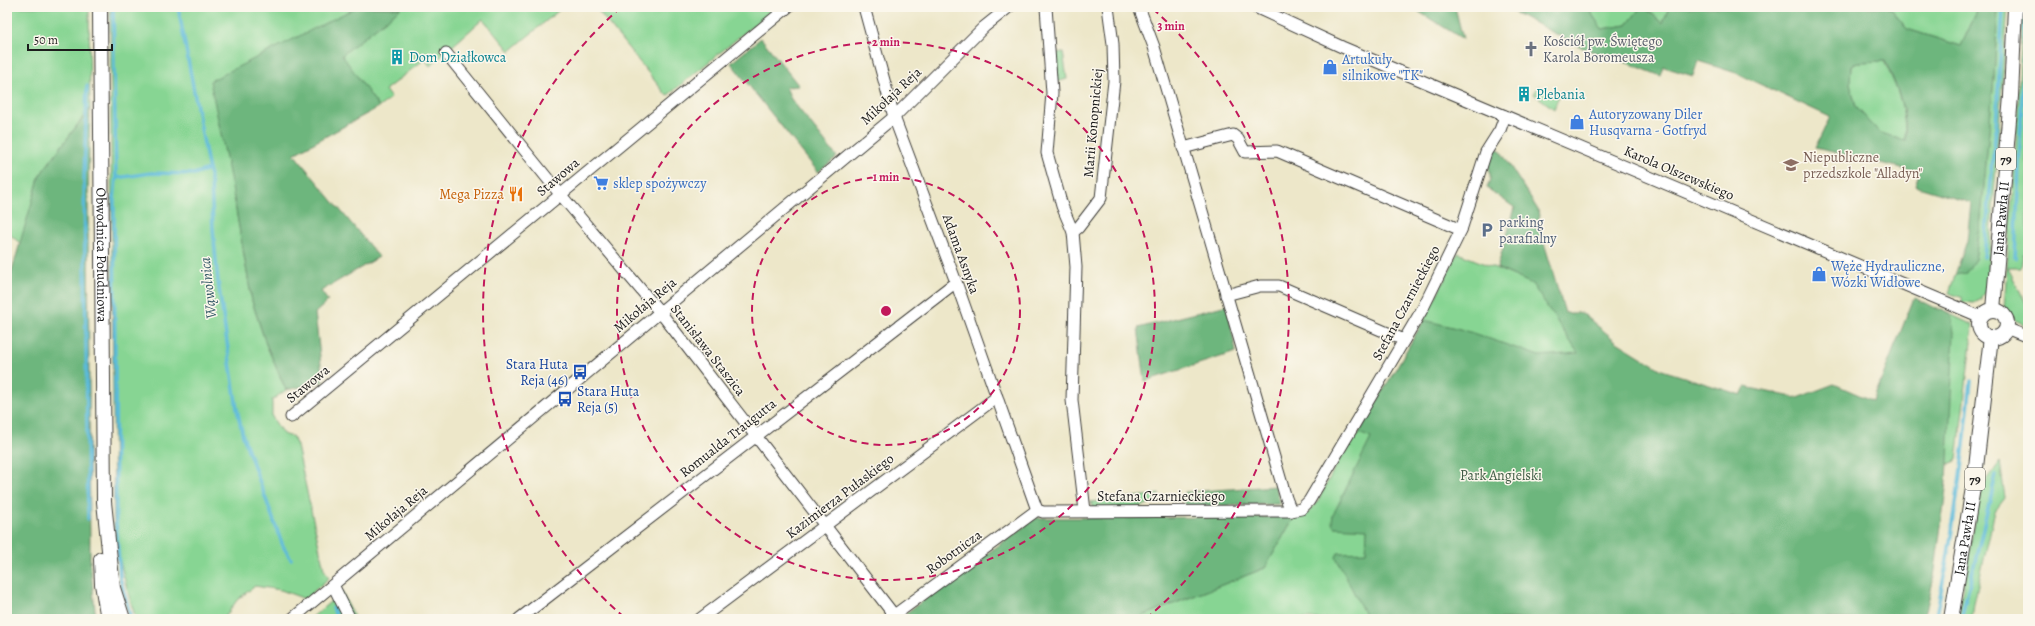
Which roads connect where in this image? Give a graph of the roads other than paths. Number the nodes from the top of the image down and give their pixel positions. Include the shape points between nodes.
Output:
1 (100, 7) edge
2 (788, 7) edge
3 (864, 7) edge
4 (1009, 7) edge
5 (1046, 7) edge
6 (1108, 7) edge
7 (1139, 7) edge
8 (1255, 7) edge
9 (2015, 7) edge
10 (446, 53) dead end
11 (1505, 116) junction
12 (894, 117) junction
13 (1183, 148) junction
14 (560, 194) junction
15 (1461, 230) junction
16 (1073, 232) junction
17 (956, 282) junction
18 (1226, 295) junction
19 (660, 312) junction
20 (1987, 314) junction
21 (2006, 328) junction
22 (1991, 337) junction
23 (2028, 337) edge
24 (1404, 340) junction
25 (997, 397) junction
26 (291, 417) dead end
27 (756, 435) junction
28 (104, 502) junction
29 (1037, 510) junction
30 (1085, 511) junction
31 (1291, 511) junction
32 (824, 526) junction
33 (333, 585) junction
34 (891, 617) edge
35 (108, 619) edge
36 (122, 619) edge
37 (292, 619) edge
38 (350, 619) edge
39 (519, 619) edge
40 (700, 619) edge
41 (1951, 619) edge

1 - 28 main road, Obwodnica Południowa
2 - 14 street, Stawowa
3 - 12 street, Adama Asnyka
4 - 12 street, Mikołaja Reja via 984,27
5 - 16 street, Stefana Czarnieckiego via 1052,92 1048,153 1062,206
6 - 16 street, Marii Konopnickiej via 1114,81 1101,198
7 - 13 street via 1154,47
8 - 11 street, Karola Olszewskiego
9 - 20 main road, Jana Pawła II / 79 via 2011,96
10 - 14 street, Stanisława Staszica
11 - 15 street, Stefana Czarnieckiego via 1500,130 1486,152
11 - 20 street, Karola Olszewskiego
12 - 17 street, Adama Asnyka
12 - 19 street, Mikołaja Reja
13 - 15 street via 1233,135 1245,152 1277,151
13 - 18 street
14 - 19 street, Stanisława Staszica
14 - 26 street, Stawowa
15 - 24 street, Stefana Czarnieckiego
16 - 30 street, Stefana Czarnieckiego via 1076,267 1072,400
17 - 25 street, Adama Asnyka
17 - 27 street, Romualda Traugutta
18 - 24 street via 1260,286 1279,286
18 - 31 street
19 - 27 street, Stanisława Staszica
19 - 33 street, Mikołaja Reja
20 - 21 main road via 2003,314 2007,322
20 - 22 main road, 79 via 1980,328 1984,334
21 - 22 main road via 2002,334
21 - 23 street
22 - 41 main road, Jana Pawła II / 79 via 1975,476
24 - 31 street, Stefana Czarnieckiego via 1309,500 1301,508
25 - 29 street, Adama Asnyka
25 - 32 street, Kazimierza Pułaskiego
27 - 32 street, Stanisława Staszica
27 - 39 street, Romualda Traugutta
28 - 35 main road via 100,549
28 - 36 main road via 113,588
29 - 30 street
29 - 34 street, Robotnicza
30 - 31 street, Stefana Czarnieckiego
32 - 34 street, Stanisława Staszica
32 - 40 street, Kazimierza Pułaskiego
33 - 37 street, Mikołaja Reja
33 - 38 street

